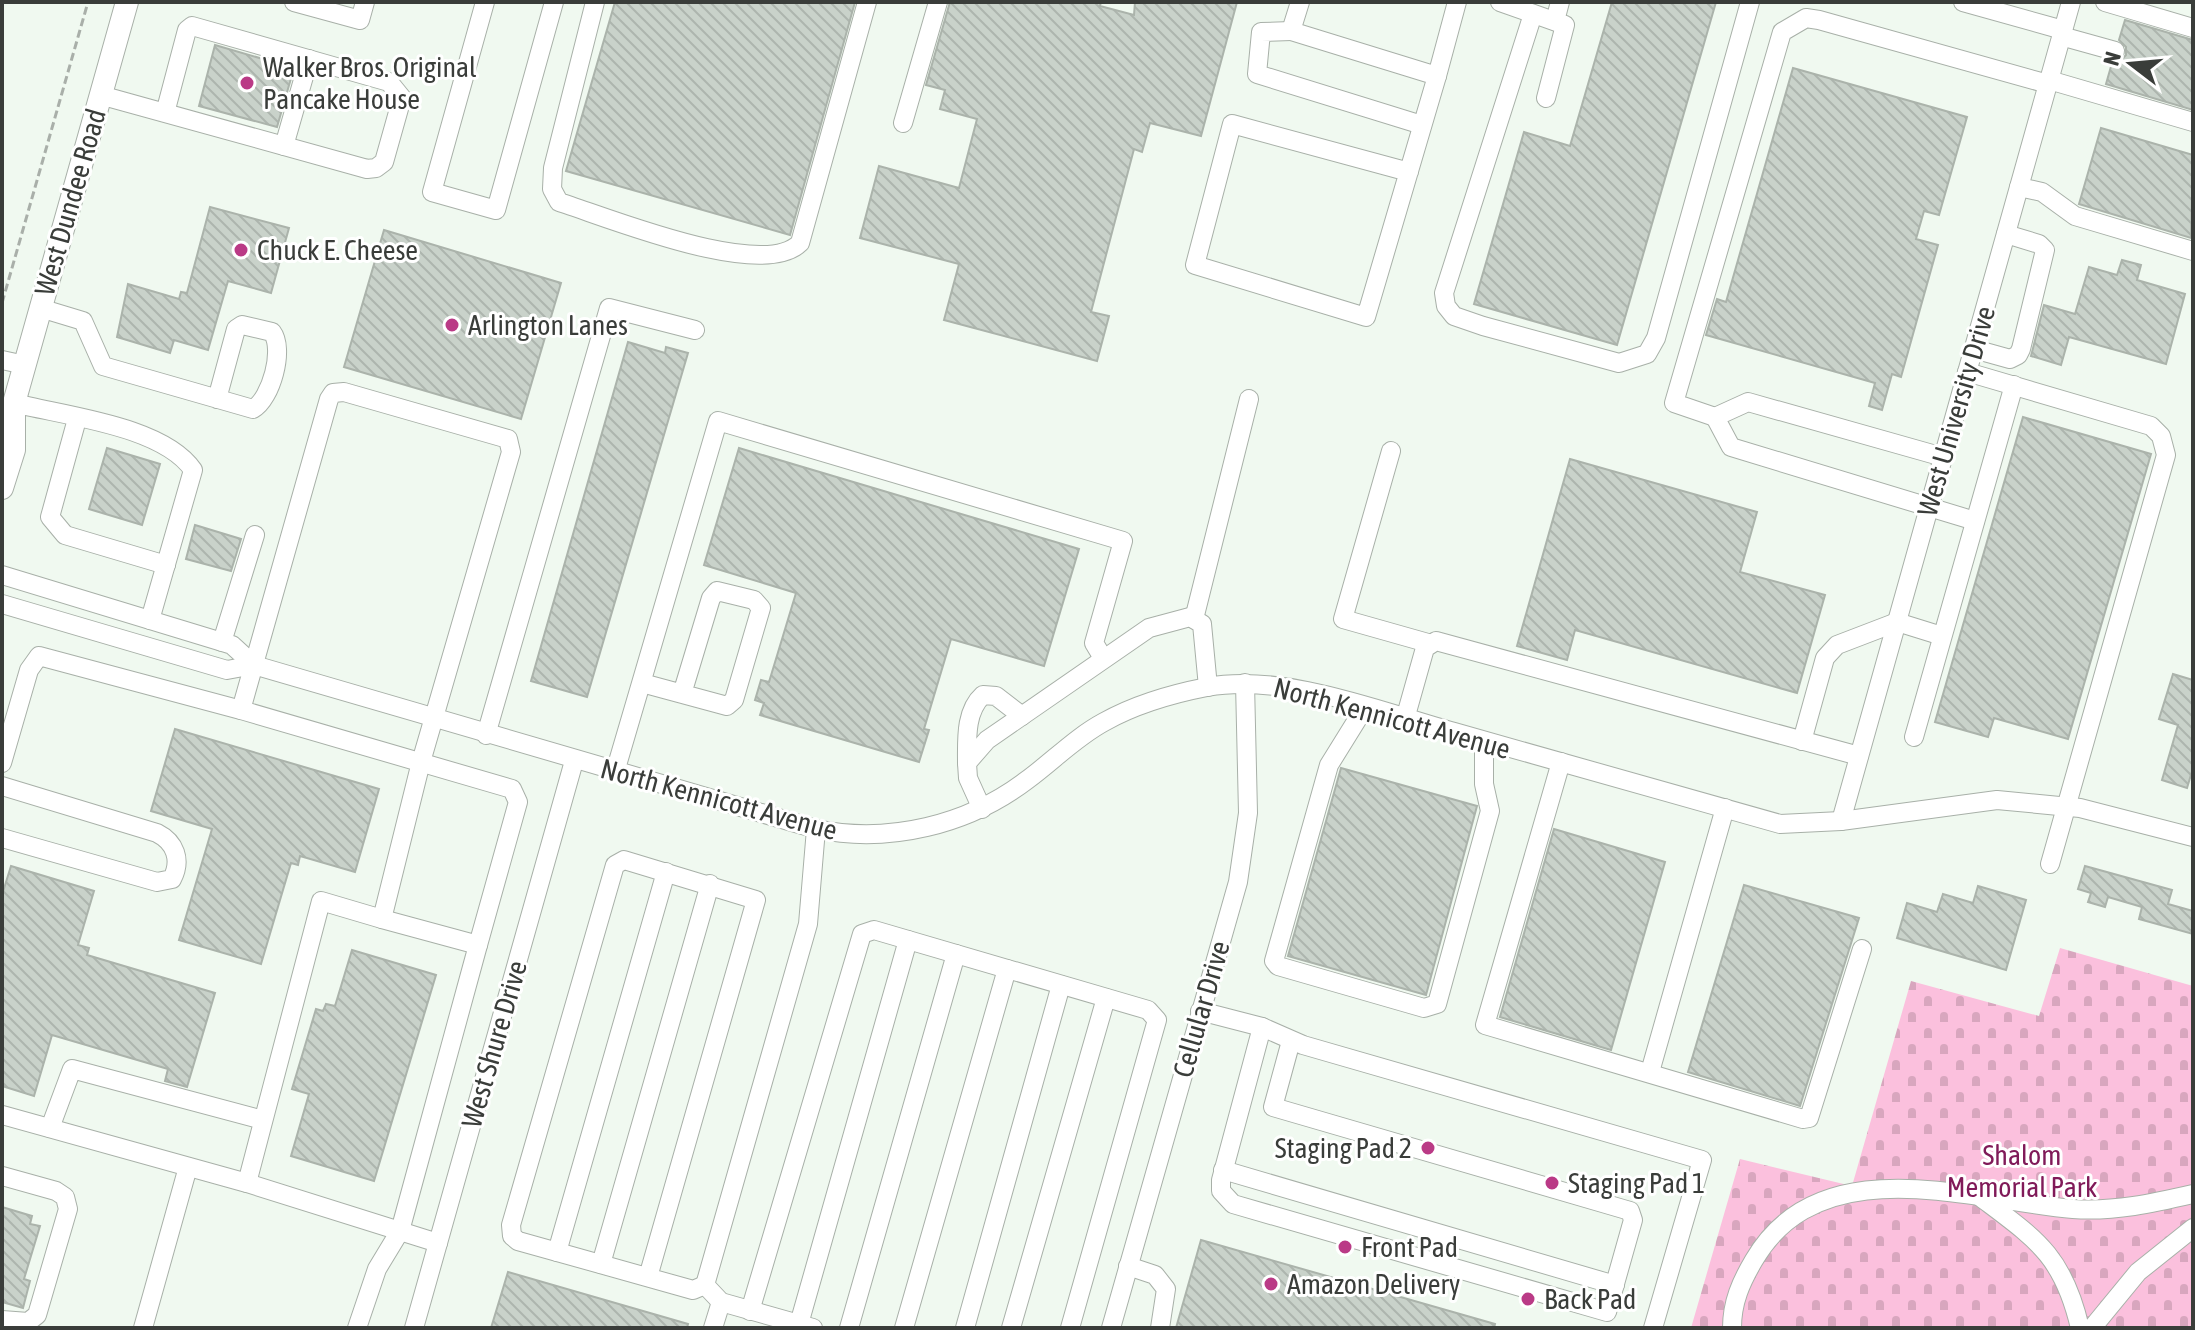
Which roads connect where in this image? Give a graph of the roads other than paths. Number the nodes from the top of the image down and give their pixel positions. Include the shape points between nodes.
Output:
1 (127, 2) edge
2 (294, 2) edge
3 (365, 2) edge
4 (485, 2) edge
5 (554, 2) edge
6 (595, 2) edge
7 (867, 2) edge
8 (938, 2) edge
9 (1300, 2) edge
10 (1457, 2) edge
11 (1500, 2) edge
12 (1560, 2) edge
13 (1750, 2) edge
14 (1963, 2) edge
15 (2071, 2) edge
16 (2105, 2) edge
17 (2011, 8) edge
18 (1533, 14) junction
19 (1555, 21) junction
20 (2193, 28) edge
21 (1291, 31) junction
22 (2062, 33) junction
23 (2115, 51) dead end
24 (309, 59) junction
25 (1437, 76) junction
26 (2048, 82) junction
27 (100, 95) junction
28 (1546, 98) dead end
29 (165, 113) junction
30 (2193, 122) edge
31 (903, 123) dead end
32 (1422, 125) junction
33 (284, 146) junction
34 (1409, 172) junction
35 (2019, 187) junction
36 (2006, 234) junction
37 (2193, 251) edge
38 (40, 308) junction
39 (695, 330) dead end
40 (1974, 349) junction
41 (2, 360) edge
42 (25, 365) junction
43 (1967, 372) junction
44 (2014, 385) junction
45 (217, 399) junction
46 (1249, 399) dead end
47 (8, 410) edge
48 (1715, 417) junction
49 (77, 419) junction
50 (1391, 451) dead end
51 (1943, 457) junction
52 (2, 488) edge
53 (1929, 507) junction
54 (1975, 521) junction
55 (255, 535) dead end
56 (166, 565) junction
57 (2, 575) edge
58 (2, 604) edge
59 (1194, 619) junction
60 (150, 620) junction
61 (1897, 622) junction
62 (1942, 636) junction
63 (222, 642) junction
64 (1428, 643) junction
65 (1103, 658) junction
66 (254, 665) junction
67 (642, 683) junction
68 (1245, 683) junction
69 (1208, 687) junction
70 (682, 694) junction
71 (1365, 707) junction
72 (241, 710) junction
73 (1022, 716) junction
74 (1405, 719) junction
75 (434, 720) junction
76 (486, 735) junction
77 (1914, 737) dead end
78 (1484, 741) junction
79 (1802, 741) junction
80 (1859, 756) junction
81 (574, 761) junction
82 (421, 762) junction
83 (1561, 762) junction
84 (2, 763) edge
85 (967, 763) junction
86 (615, 772) junction
87 (2, 786) edge
88 (2065, 807) junction
89 (1725, 808) junction
90 (982, 809) junction
91 (1841, 821) junction
92 (816, 829) junction
93 (2193, 837) edge
94 (2, 838) edge
95 (2050, 864) dead end
96 (666, 872) junction
97 (710, 884) junction
98 (382, 919) junction
99 (908, 940) junction
100 (478, 945) junction
101 (1862, 949) dead end
102 (956, 954) junction
103 (1007, 969) junction
104 (1061, 985) junction
105 (1106, 998) junction
106 (1200, 1011) junction
107 (1262, 1027) junction
108 (1291, 1041) junction
109 (1650, 1072) junction
110 (2, 1115) edge
111 (263, 1120) junction
112 (50, 1128) junction
113 (188, 1167) junction
114 (1223, 1170) junction
115 (2, 1176) edge
116 (247, 1183) junction
117 (1977, 1194) junction
118 (2193, 1194) edge
119 (2193, 1228) edge
120 (400, 1231) junction
121 (1461, 1240) junction
122 (438, 1243) junction
123 (557, 1252) junction
124 (601, 1264) junction
125 (1128, 1266) junction
126 (1453, 1268) junction
127 (648, 1277) junction
128 (705, 1285) junction
129 (1615, 1285) junction
130 (721, 1302) junction
131 (750, 1311) junction
132 (2, 1320) edge
133 (806, 1326) edge
134 (143, 1328) edge
135 (357, 1328) edge
136 (414, 1328) edge
137 (713, 1328) edge
138 (849, 1328) edge
139 (904, 1328) edge
140 (965, 1328) edge
141 (1011, 1328) edge
142 (1070, 1328) edge
143 (1111, 1328) edge
144 (1160, 1328) edge
145 (1653, 1328) edge
146 (1732, 1328) edge
147 (2080, 1328) edge
148 (2092, 1328) edge

1 - 27 main road, West Dundee Road
2 - 3 street via 360,20
4 - 5 street via 432,192 496,210
6 - 7 street via 566,106 552,189 559,202 734,255 778,254 800,243
8 - 31 street
9 - 21 street
10 - 25 street
11 - 18 street
12 - 19 street
13 - 18 street via 1656,338 1647,354 1619,363 1483,326 1454,316 1446,306 1444,293
14 - 17 street
15 - 22 street, West University Drive
16 - 20 street
17 - 22 street
18 - 19 street
19 - 28 street via 1565,25
21 - 25 street
21 - 32 street via 1261,32 1257,74
22 - 23 street
22 - 26 street, West University Drive
24 - 29 street via 192,26
24 - 33 street
24 - 33 street via 398,89 402,98 384,162 367,169
25 - 32 street
26 - 30 street
26 - 35 street, West University Drive
26 - 48 street via 1819,20 1793,23 1777,40 1674,403
27 - 29 street
27 - 38 main road, West Dundee Road
29 - 33 street
32 - 34 street
34 - 34 street via 1366,317 1195,265 1232,124
35 - 36 street, West University Drive
35 - 37 street via 2042,192 2075,216
36 - 40 street, West University Drive
36 - 40 street via 2045,250 2021,349 2010,359
38 - 42 main road, West Dundee Road
38 - 45 street via 83,321 103,366
39 - 76 street via 609,308
40 - 43 street, West University Drive
41 - 42 street
42 - 47 main road, West Dundee Road
43 - 44 street
43 - 51 street, West University Drive
44 - 54 street
44 - 88 street via 2151,426 2161,436 2166,455
45 - 45 street via 253,409 265,400 279,349 272,332 242,325 236,329
46 - 59 street
47 - 49 street
47 - 52 main road, West Dundee Road via 14,450
48 - 51 street via 1748,402
48 - 53 street via 1731,447
49 - 56 street via 154,439 181,454 193,470
49 - 56 street via 50,517 53,524 65,535
50 - 64 street via 1343,619
51 - 53 street, West University Drive
53 - 54 street
53 - 61 street, West University Drive
54 - 62 street
55 - 63 street
56 - 60 street
57 - 60 street, North Kennicott Avenue
58 - 66 street, North Kennicott Avenue via 227,670
59 - 65 street via 1149,628
59 - 69 street via 1202,624
60 - 63 street, North Kennicott Avenue
61 - 62 street
61 - 79 street via 1851,637 1825,658
61 - 80 street, West University Drive
62 - 77 street
63 - 66 street, North Kennicott Avenue
64 - 74 street
64 - 79 street via 1452,643
65 - 67 street via 1094,643 1123,541 718,421
65 - 73 street
66 - 72 street
66 - 75 street, North Kennicott Avenue
66 - 75 street via 333,393 500,435 508,439 511,452
67 - 70 street
67 - 86 street
68 - 69 street, North Kennicott Avenue
68 - 71 street, North Kennicott Avenue
68 - 106 street, Cellular Drive via 1247,833
69 - 90 street, North Kennicott Avenue via 1151,701 1104,722
70 - 70 street via 727,706 734,700 761,608 754,600 717,591 711,598
71 - 74 street, North Kennicott Avenue
71 - 78 street via 1329,765 1274,961 1424,1008 1437,1004 1490,811
72 - 82 street
72 - 84 street via 39,656 29,670
73 - 85 street via 987,740
73 - 85 street via 996,696 983,695 974,703 966,735
74 - 78 street, North Kennicott Avenue
75 - 76 street, North Kennicott Avenue
75 - 82 street
76 - 81 street, North Kennicott Avenue
78 - 83 street, North Kennicott Avenue
79 - 80 street
80 - 91 street, West University Drive
81 - 86 street, North Kennicott Avenue
81 - 122 street, West Shure Drive
82 - 98 street
82 - 100 street via 512,789 518,802
83 - 89 street, North Kennicott Avenue
83 - 109 street via 1485,1025
85 - 90 street
86 - 92 street, North Kennicott Avenue
87 - 94 street via 157,833 178,855 178,869 172,879 157,882
88 - 91 street, North Kennicott Avenue via 1997,800
88 - 93 street, North Kennicott Avenue
88 - 95 street
89 - 91 street, North Kennicott Avenue via 1780,824
89 - 109 street
90 - 92 street, North Kennicott Avenue via 896,832
92 - 128 street via 808,924
96 - 97 street
96 - 123 street
96 - 123 street via 624,860 615,865 528,1165 512,1236
97 - 124 street
97 - 127 street via 750,896 755,908
98 - 100 street
98 - 111 street via 321,901
99 - 102 street
99 - 131 street via 874,930 862,934
99 - 133 street
100 - 120 street
101 - 109 street via 1809,1118 1683,1086
102 - 103 street
102 - 138 street
103 - 104 street
103 - 139 street
104 - 105 street
104 - 140 street
105 - 141 street
105 - 142 street via 1148,1010 1157,1020
106 - 107 street
106 - 125 street, Cellular Drive
107 - 108 street
107 - 114 street
108 - 129 street via 1273,1107 1630,1211 1633,1220
108 - 145 street via 1702,1160
110 - 112 street
111 - 112 street via 72,1069
111 - 116 street
112 - 113 street
113 - 116 street
113 - 134 street
114 - 121 street
114 - 126 street via 1221,1191 1233,1204
115 - 132 street via 56,1191 65,1197 68,1209 37,1315 28,1322
116 - 120 street
117 - 118 street via 2074,1209 2140,1207
117 - 146 street via 1894,1188 1848,1194 1800,1212 1765,1241 1738,1288
117 - 147 street via 2048,1250 2072,1291
119 - 148 street via 2138,1272
120 - 122 street
120 - 135 street via 377,1269
121 - 126 street
121 - 129 street
122 - 136 street, West Shure Drive
123 - 124 street
124 - 127 street
125 - 143 street, Cellular Drive
125 - 144 street via 1155,1275 1166,1289
126 - 129 street via 1607,1312
127 - 128 street via 693,1290
128 - 130 street
130 - 131 street
130 - 137 street
131 - 133 street

